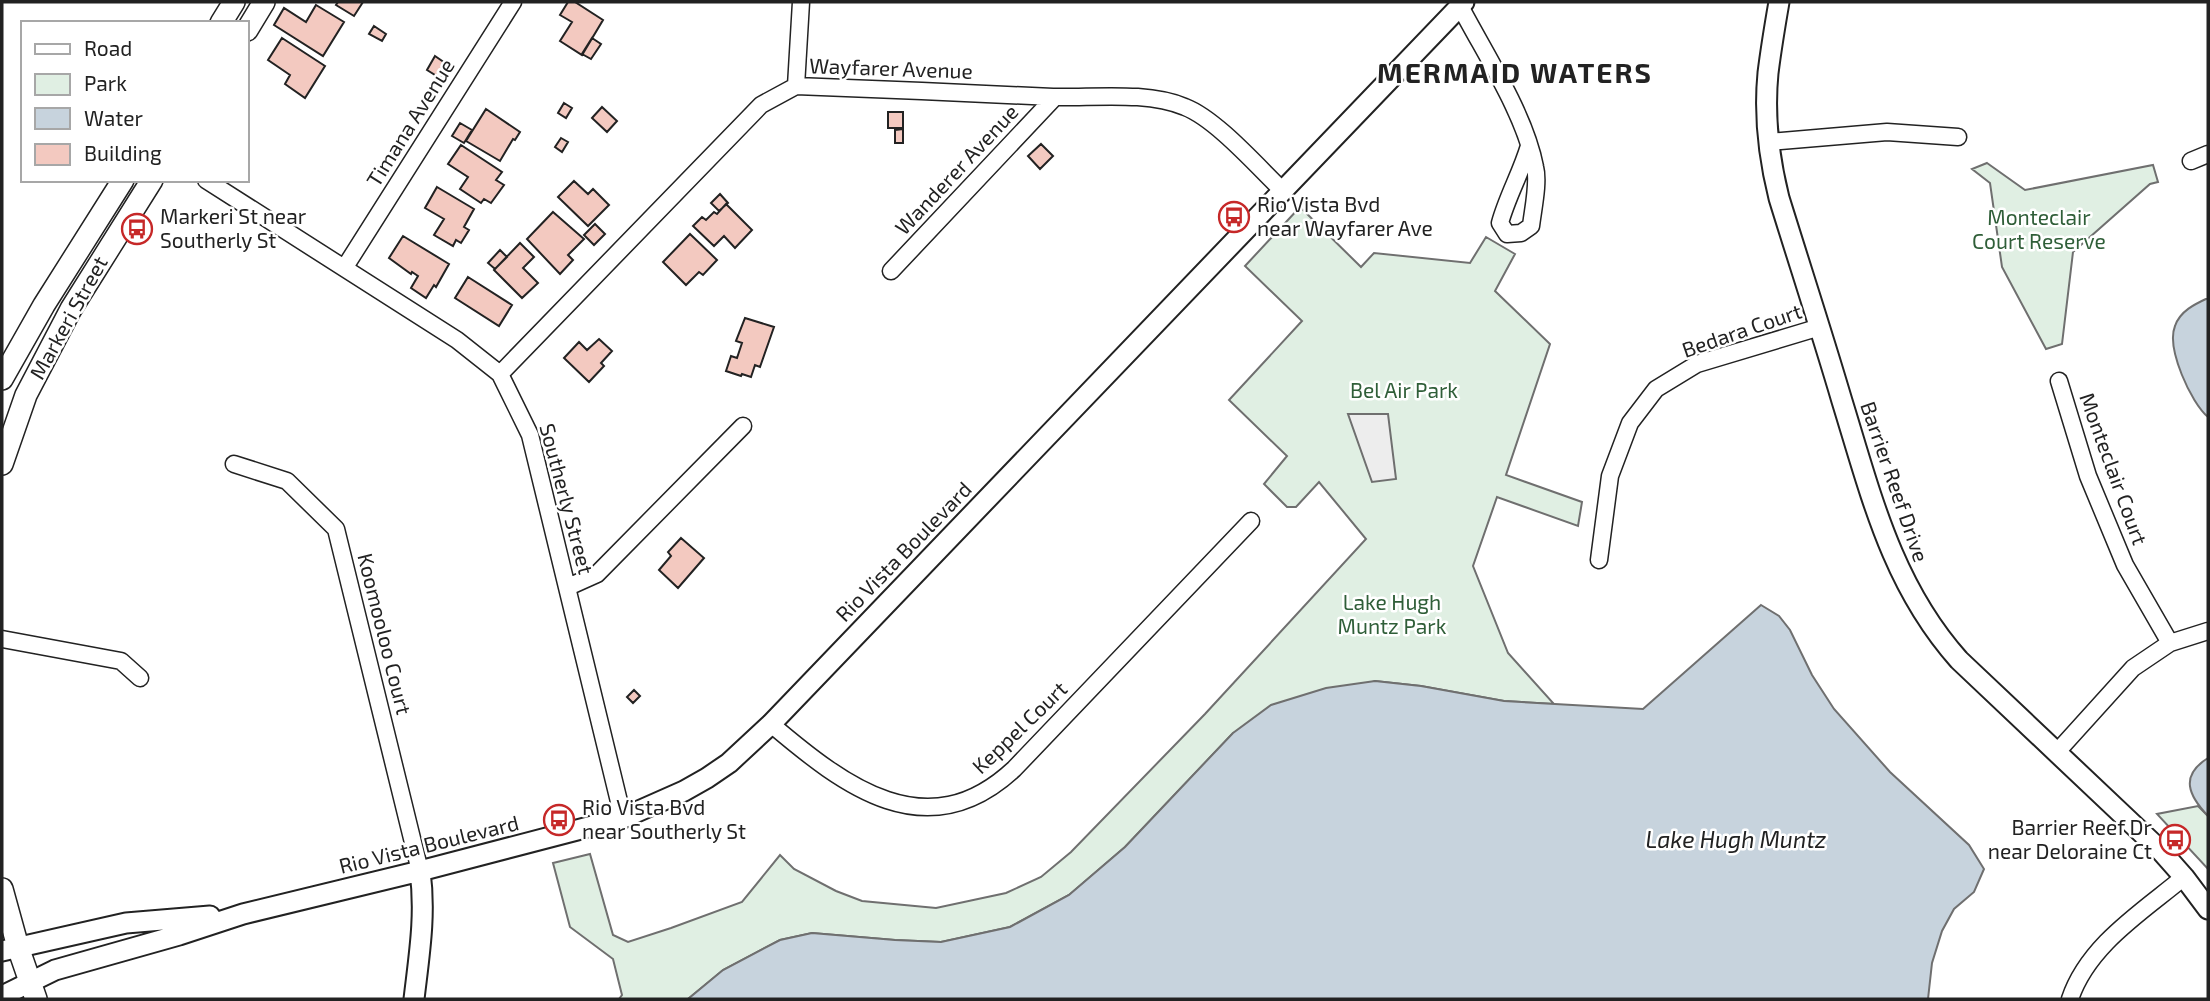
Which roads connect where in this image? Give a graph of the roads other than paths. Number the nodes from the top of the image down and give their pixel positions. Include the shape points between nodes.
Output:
1 (234, 2) edge
2 (264, 2) edge
3 (513, 2) edge
4 (801, 2) edge
5 (1779, 2) edge
6 (1462, 4) edge
7 (222, 21) edge
8 (248, 28) edge
9 (796, 86) junction
10 (1055, 97) junction
11 (1958, 137) dead end
12 (1769, 142) junction
13 (1529, 146) junction
14 (2208, 154) edge
15 (2191, 161) dead end
16 (121, 182) edge
17 (151, 182) edge
18 (209, 182) edge
19 (1282, 190) junction
20 (345, 267) junction
21 (891, 271) dead end
22 (1820, 327) junction
23 (500, 374) junction
24 (2, 380) edge
25 (2059, 381) dead end
26 (26, 395) junction
27 (743, 426) dead end
28 (2, 464) edge
29 (234, 464) dead end
30 (1251, 521) dead end
31 (1599, 560) dead end
32 (568, 587) junction
33 (2208, 631) edge
34 (2, 639) edge
35 (2170, 643) junction
36 (140, 678) dead end
37 (771, 724) junction
38 (2057, 752) junction
39 (623, 818) junction
40 (420, 872) junction
41 (2185, 877) junction
42 (2, 889) edge
43 (2208, 909) edge
44 (243, 914) junction
45 (10, 949) edge
46 (33, 991) edge
47 (2, 996) edge
48 (414, 999) edge
49 (2070, 999) edge

1 - 7 main road
2 - 8 main road
3 - 20 street, Timana Avenue
4 - 9 street
5 - 12 street, Barrier Reef Drive via 1768,74
6 - 13 street
6 - 19 street, Rio Vista Boulevard
9 - 10 street, Wayfarer Avenue
9 - 23 street, Wayfarer Avenue via 761,105
10 - 19 street, Wayfarer Avenue via 1144,98 1187,107 1213,123
10 - 21 street, Wanderer Avenue
11 - 12 street via 1887,132
12 - 22 street, Barrier Reef Drive via 1779,198
13 - 13 street via 1536,169 1531,226 1507,234 1500,223
14 - 15 street
16 - 24 main road, Markeri Street
17 - 26 main road, Markeri Street via 71,309
18 - 20 street, Southerly Street
19 - 37 street, Rio Vista Boulevard
20 - 23 street, Southerly Street via 457,340
22 - 31 street, Bedara Court via 1697,364 1656,389 1630,422 1610,476
22 - 38 street, Barrier Reef Drive via 1880,525 1915,602 1959,660
23 - 32 street, Southerly Street via 530,435
24 - 26 street
25 - 35 street, Monteclair Court via 2088,476 2125,565
26 - 28 main road, Markeri Street
27 - 32 street via 597,574
29 - 40 street, Koomooloo Court via 287,481 336,529
30 - 37 street, Keppel Court via 1014,769 965,802 923,807 885,801 831,770
32 - 39 street, Southerly Street
33 - 35 street
34 - 36 street via 121,662
35 - 38 street via 2133,668
37 - 39 street, Rio Vista Boulevard via 707,778
38 - 41 street, Barrier Reef Drive
39 - 40 street, Rio Vista Boulevard
40 - 44 street, Rio Vista Boulevard
40 - 48 street via 423,922
41 - 43 street, Barrier Reef Drive
41 - 49 street via 2102,946 2080,974
42 - 45 main road
44 - 45 street, Rio Vista Boulevard via 126,923
44 - 46 street, Rio Vista Boulevard via 55,970
45 - 46 main road
46 - 47 street, Rio Vista Boulevard

